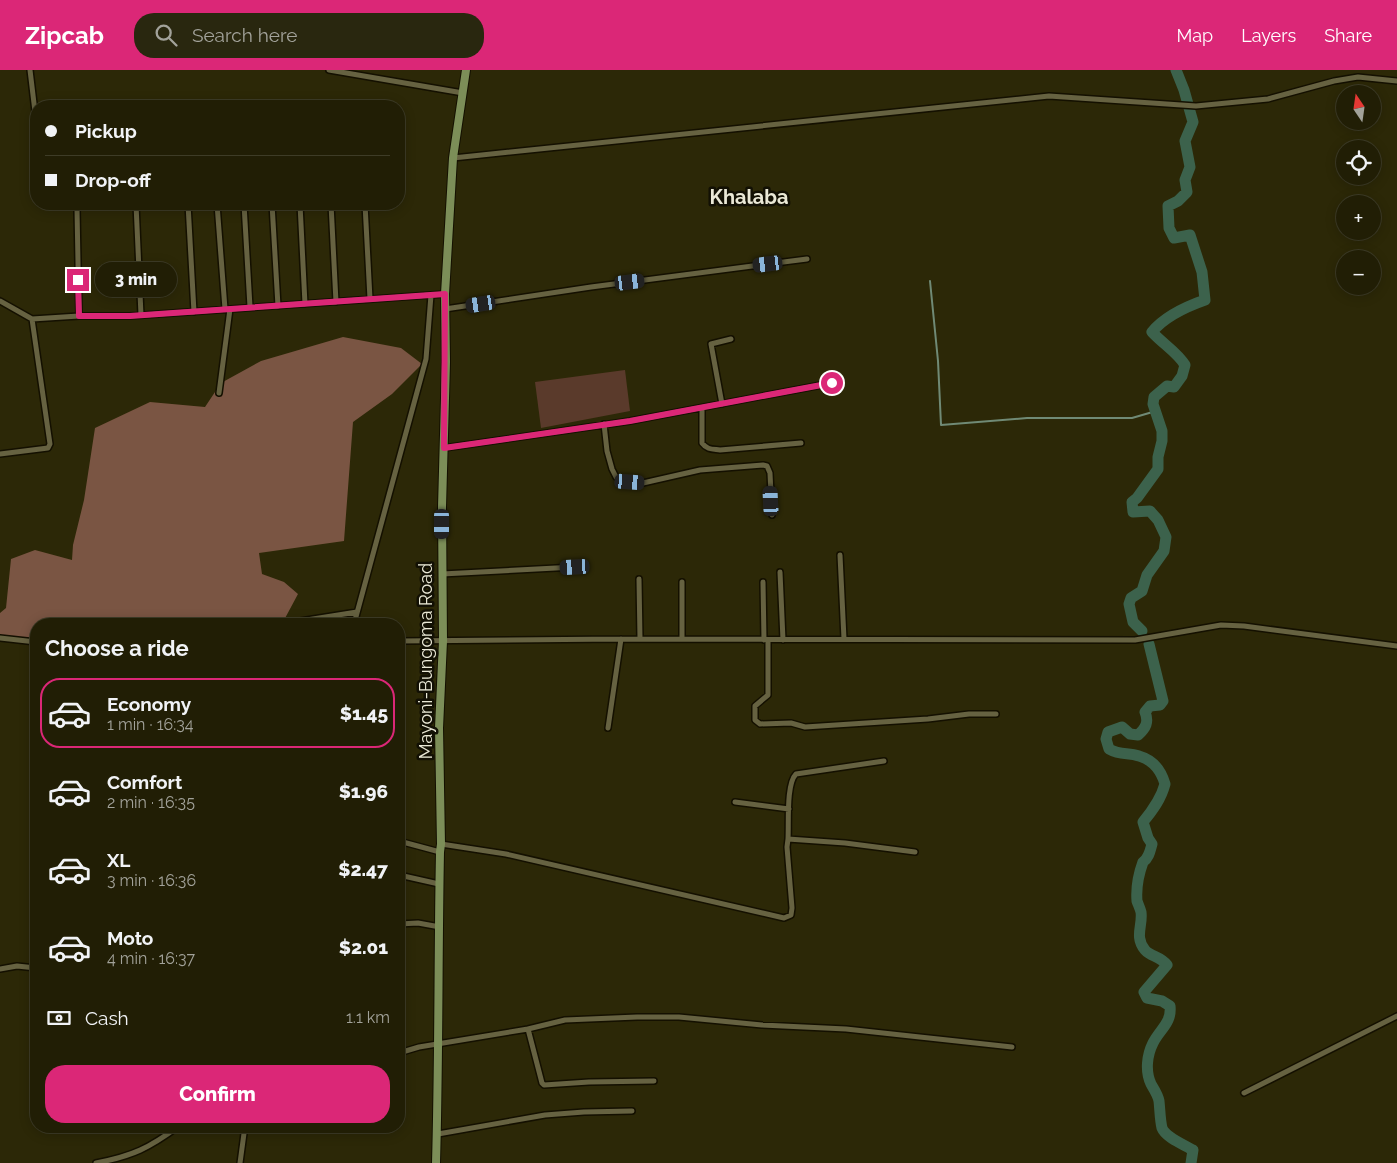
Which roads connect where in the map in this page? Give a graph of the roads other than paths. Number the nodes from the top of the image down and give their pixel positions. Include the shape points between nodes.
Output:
1 (30, 70) edge
2 (329, 70) edge
3 (466, 70) edge
4 (1397, 81) edge
5 (463, 93) junction
6 (34, 100) edge
7 (453, 158) junction
8 (77, 210) edge
9 (136, 210) edge
10 (188, 210) edge
11 (218, 210) edge
12 (244, 210) edge
13 (272, 210) edge
14 (300, 210) edge
15 (331, 210) edge
16 (365, 210) edge
17 (807, 259) dead end
18 (445, 294) junction
19 (431, 295) junction
20 (370, 299) junction
21 (0, 301) edge
22 (336, 302) junction
23 (305, 304) junction
24 (278, 306) junction
25 (250, 307) junction
26 (228, 309) junction
27 (445, 309) junction
28 (194, 312) junction
29 (141, 315) junction
30 (79, 316) junction
31 (32, 319) junction
32 (731, 339) dead end
33 (832, 383) dead end
34 (219, 393) dead end
35 (722, 404) junction
36 (702, 408) junction
37 (604, 424) junction
38 (801, 444) dead end
39 (444, 448) junction
40 (0, 454) edge
41 (772, 515) dead end
42 (840, 555) dead end
43 (575, 567) dead end
44 (780, 572) dead end
45 (442, 574) junction
46 (639, 579) dead end
47 (682, 582) dead end
48 (763, 582) dead end
49 (357, 612) junction
50 (319, 618) edge
51 (356, 618) edge
52 (0, 638) edge
53 (621, 639) junction
54 (640, 639) junction
55 (682, 639) junction
56 (844, 639) junction
57 (766, 640) junction
58 (783, 640) junction
59 (30, 641) edge
60 (405, 641) edge
61 (443, 641) junction
62 (1397, 646) edge
63 (996, 714) dead end
64 (608, 728) dead end
65 (884, 761) dead end
66 (736, 802) dead end
67 (789, 809) junction
68 (788, 839) junction
69 (405, 842) edge
70 (440, 848) junction
71 (915, 852) dead end
72 (405, 876) edge
73 (439, 884) junction
74 (405, 924) edge
75 (440, 927) junction
76 (30, 967) edge
77 (0, 969) edge
78 (1397, 1016) edge
79 (528, 1030) junction
80 (439, 1044) junction
81 (1012, 1047) dead end
82 (405, 1051) edge
83 (654, 1081) dead end
84 (1244, 1093) dead end
85 (632, 1111) dead end
86 (169, 1133) edge
87 (244, 1133) edge
88 (438, 1134) junction
89 (96, 1163) edge
90 (240, 1163) edge
91 (436, 1163) edge

1 - 6 street
2 - 5 street
3 - 5 main road, Mayoni-Bungoma Road
4 - 7 street via 1350,78 1268,99 1196,106 1049,96
5 - 7 main road, Mayoni-Bungoma Road
7 - 18 main road, Mayoni-Bungoma Road
8 - 30 street
9 - 29 street
10 - 28 street
11 - 26 street
12 - 25 street
13 - 24 street
14 - 23 street
15 - 22 street
16 - 20 street
17 - 27 street
18 - 19 street
18 - 27 main road, Mayoni-Bungoma Road
19 - 20 street
19 - 49 street via 426,359
20 - 22 street
21 - 31 street
22 - 23 street
23 - 24 street
24 - 25 street
25 - 26 street
26 - 28 street
26 - 34 street
27 - 39 main road, Mayoni-Bungoma Road
28 - 29 street
29 - 30 street
30 - 31 street
31 - 40 street via 50,444 48,448
32 - 35 street via 711,344
33 - 35 street
35 - 36 street
36 - 37 street
36 - 38 street via 702,443 710,449
37 - 39 street
37 - 41 street via 607,451 616,477 643,483 700,470 763,465 770,473
39 - 45 main road, Mayoni-Bungoma Road
42 - 56 street
43 - 45 street
44 - 58 street
45 - 61 main road, Mayoni-Bungoma Road
46 - 54 street
47 - 55 street
48 - 57 street
49 - 50 street
49 - 51 street
52 - 59 street
53 - 54 street
53 - 61 street
53 - 64 street
54 - 55 street
55 - 57 street
56 - 58 street
56 - 62 street via 1135,640 1221,625
57 - 58 street
57 - 63 street via 768,695 754,708 755,720 760,724 791,723 805,727
60 - 61 street
61 - 70 main road, Mayoni-Bungoma Road
65 - 67 street via 796,774 791,783
66 - 67 street
67 - 68 street
68 - 70 street via 792,908 791,915 784,918 506,854
68 - 71 street
69 - 70 street
70 - 73 main road, Mayoni-Bungoma Road
72 - 73 street
73 - 75 main road, Mayoni-Bungoma Road
74 - 75 street
75 - 80 main road, Mayoni-Bungoma Road
76 - 77 street
78 - 84 street
79 - 80 street
79 - 81 street via 584,1018 679,1017 846,1029
79 - 83 street via 544,1086
80 - 82 street
80 - 88 main road, Mayoni-Bungoma Road
85 - 88 street via 544,1115
86 - 89 street via 138,1152
87 - 90 street
88 - 91 main road, Mayoni-Bungoma Road

